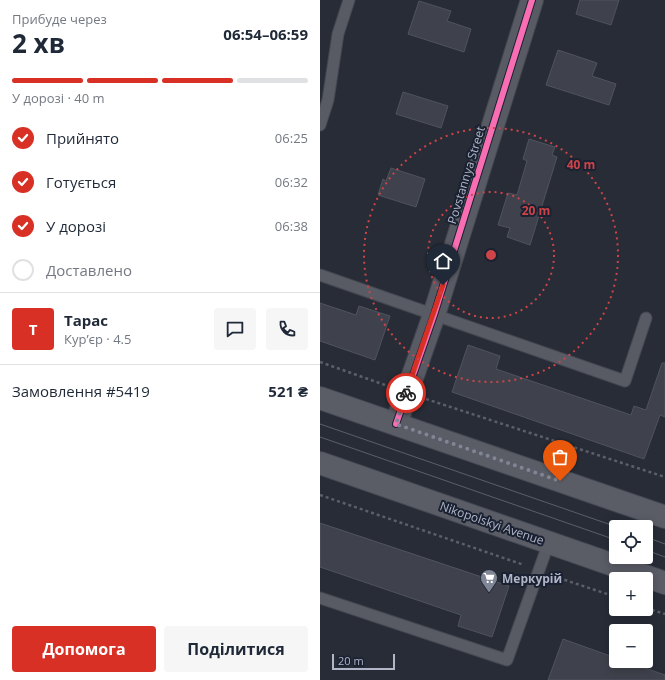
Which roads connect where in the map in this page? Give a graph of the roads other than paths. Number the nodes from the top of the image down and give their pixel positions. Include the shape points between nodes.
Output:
1 (349, 0) edge
2 (532, 0) edge
3 (320, 125) edge
4 (320, 275) edge
5 (434, 315) junction
6 (646, 318) dead end
7 (320, 398) edge
8 (396, 424) junction
9 (320, 463) edge
10 (665, 517) edge
11 (548, 542) junction
12 (665, 583) edge
13 (320, 598) edge

1 - 3 lane via 338,34 328,100
2 - 5 street, Povstannya Street
4 - 5 lane
5 - 6 lane via 625,381
5 - 8 street, Povstannya Street
7 - 8 main road
8 - 10 main road
9 - 11 main road, Nikopolskyi Avenue
11 - 12 main road, Nikopolskyi Avenue
11 - 13 lane via 507,660

